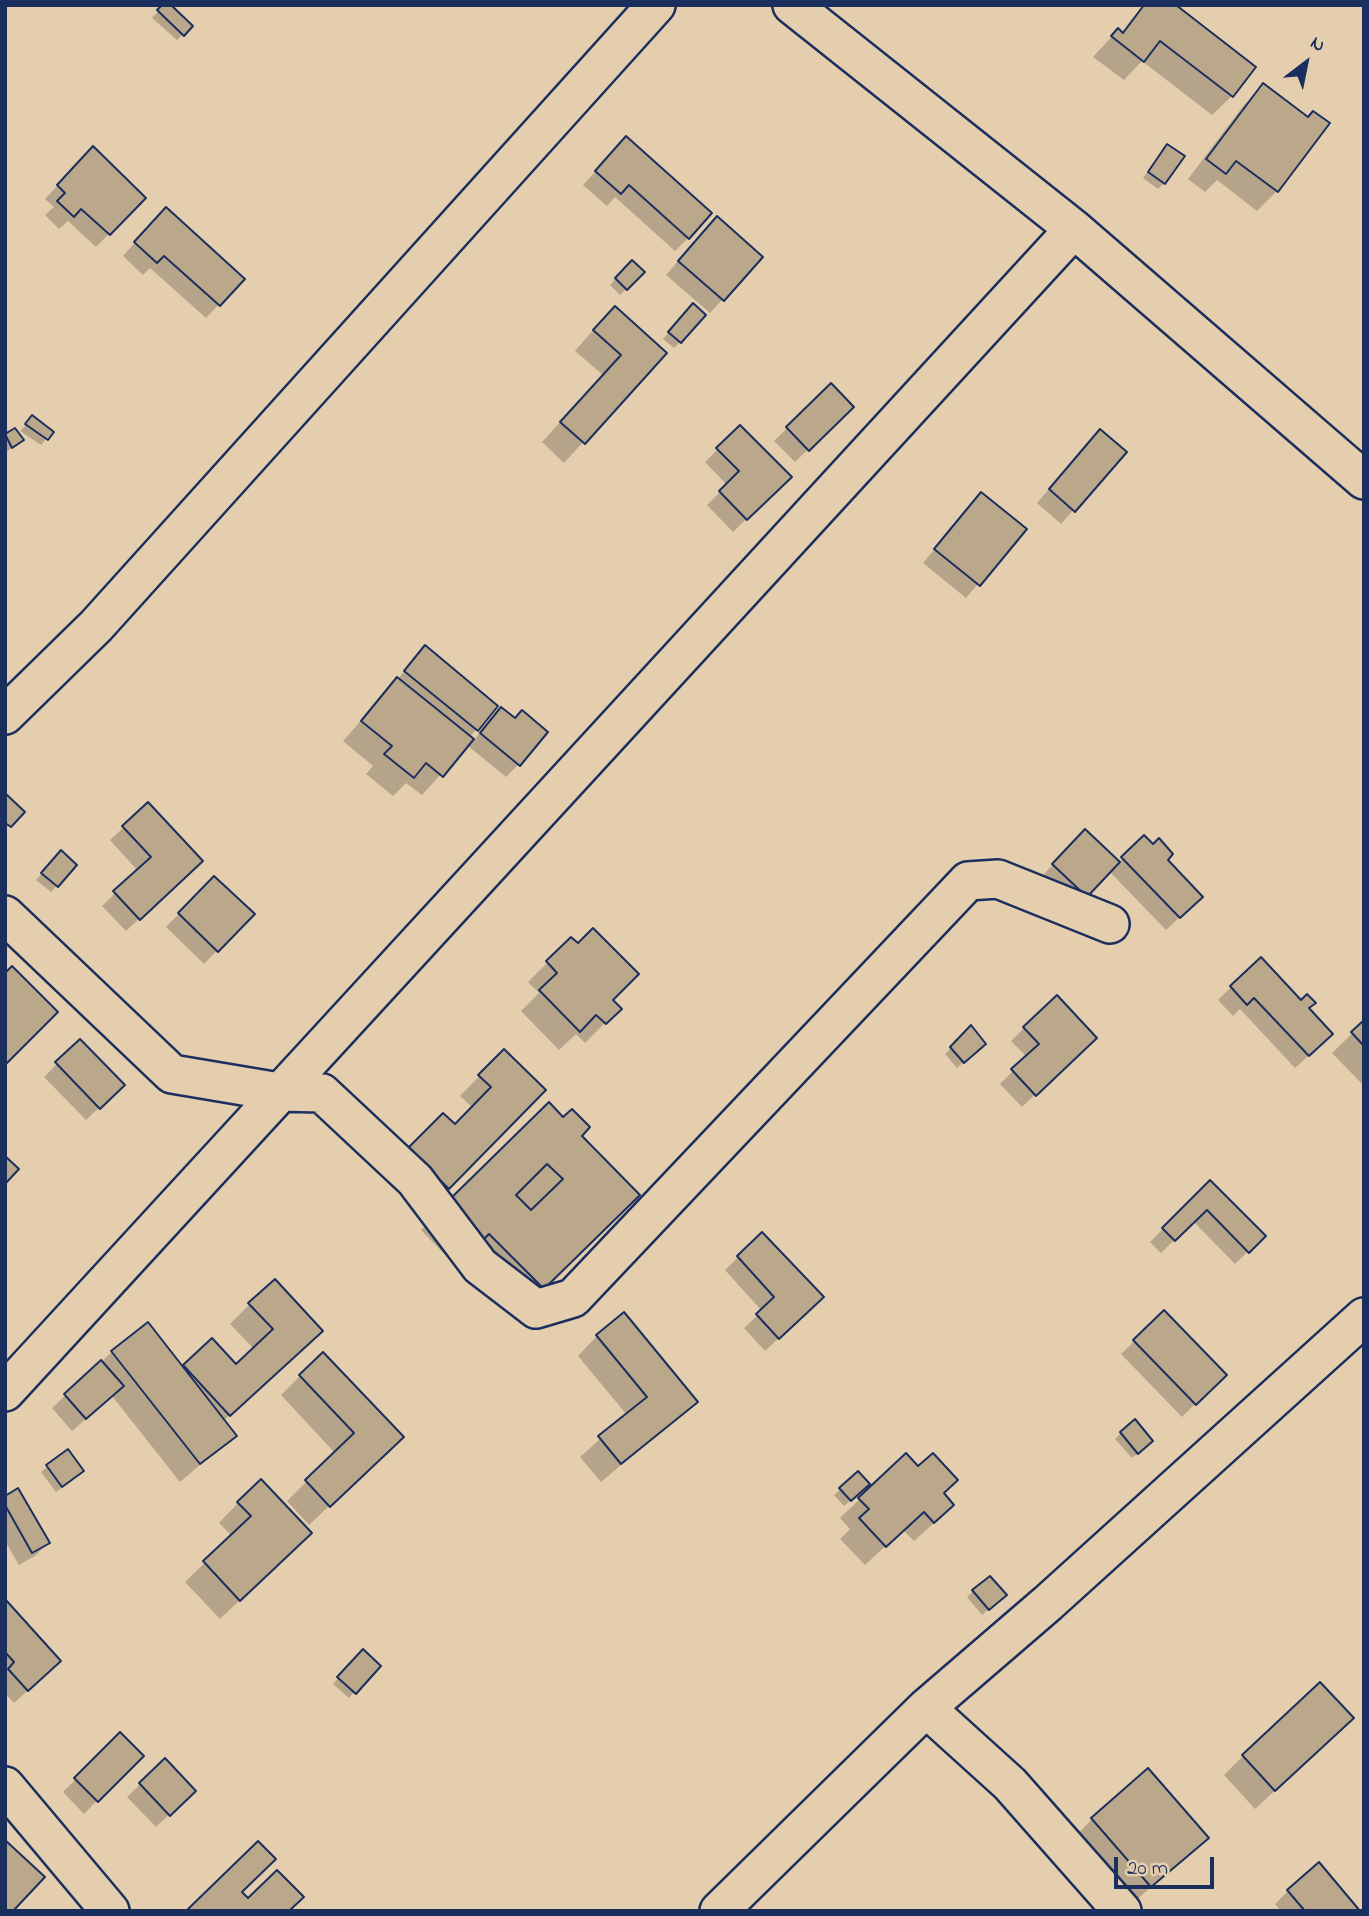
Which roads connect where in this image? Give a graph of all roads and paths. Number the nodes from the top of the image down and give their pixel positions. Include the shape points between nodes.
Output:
1 (656, 5) edge
2 (792, 5) edge
3 (1074, 229) junction
4 (1364, 480) edge
5 (5, 716) edge
6 (5, 915) edge
7 (1110, 924) dead end
8 (279, 1092) junction
9 (1364, 1317) edge
10 (5, 1392) edge
11 (926, 1708) junction
12 (5, 1786) edge
13 (110, 1911) edge
14 (719, 1911) edge
15 (1122, 1911) edge

1 - 5 street via 96,626
2 - 3 street
3 - 4 street
3 - 8 street
6 - 8 street via 172,1074
7 - 8 street via 998,879 968,881 573,1298 536,1310 480,1266 415,1180 322,1093
8 - 10 street
9 - 11 street
11 - 14 street
11 - 15 street via 1010,1783
12 - 13 street

